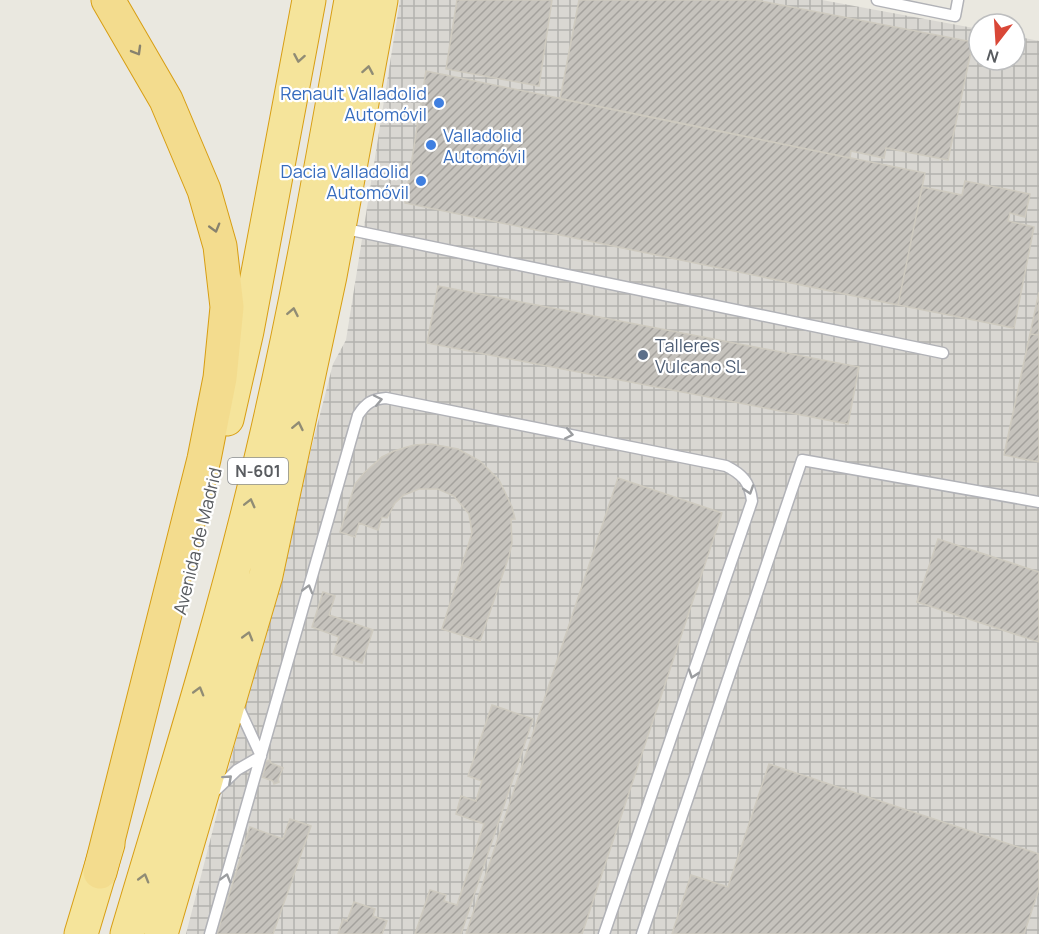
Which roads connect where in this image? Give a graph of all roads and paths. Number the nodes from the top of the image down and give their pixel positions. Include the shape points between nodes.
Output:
1 (108, 0) edge
2 (309, 0) edge
3 (351, 0) edge
4 (381, 0) edge
5 (877, 0) edge
6 (958, 0) edge
7 (339, 228) junction
8 (943, 353) dead end
9 (1039, 502) edge
10 (234, 685) junction
11 (261, 756) junction
12 (198, 806) junction
13 (100, 872) junction
14 (81, 934) edge
15 (127, 934) edge
16 (160, 934) edge
17 (210, 934) edge
18 (604, 934) edge
19 (642, 934) edge

1 -> 13 highway via 166,100 204,190 220,246 227,307 220,378 204,459
2 -> 13 highway, Avenida de Madrid / N-601 via 248,331 187,589
15 -> 3 highway, N-601 via 218,628 263,452
7 -> 4 highway
5 - 6 lane via 955,16
7 - 8 lane
10 -> 7 highway via 266,575
9 - 19 lane via 802,460
10 - 11 lane via 238,708
10 - 12 highway
12 -> 11 lane via 237,770
17 -> 11 lane
11 -> 18 lane via 358,415 373,399 386,398 726,466 738,472 746,480 752,501
12 - 16 highway
13 - 14 highway, Avenida de Madrid / N-601

